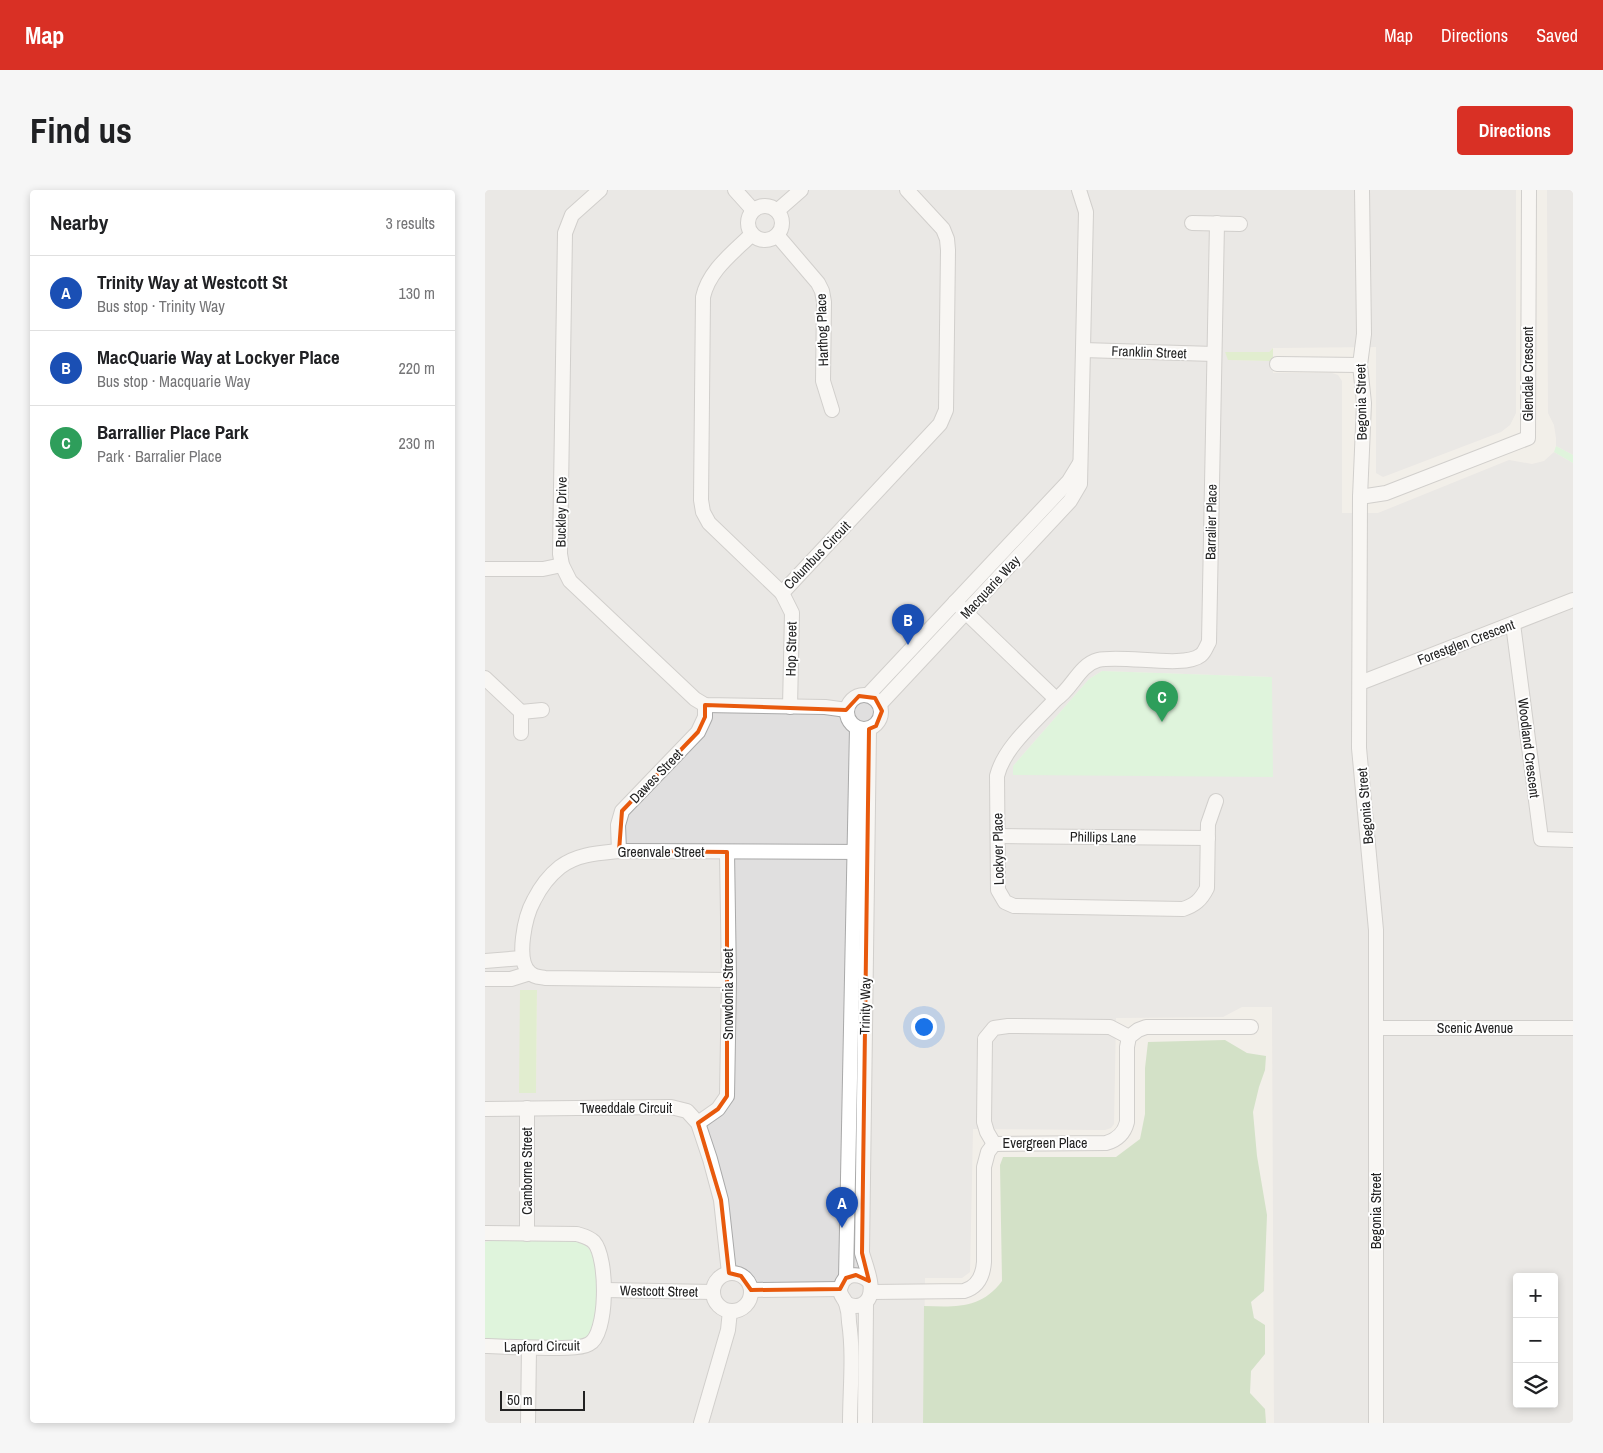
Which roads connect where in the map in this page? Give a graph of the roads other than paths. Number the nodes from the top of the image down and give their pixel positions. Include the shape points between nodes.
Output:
1 (601, 190) edge
2 (735, 190) edge
3 (801, 190) edge
4 (907, 190) edge
5 (1079, 190) edge
6 (1363, 190) edge
7 (1529, 190) edge
8 (753, 210) junction
9 (777, 211) junction
10 (1192, 223) dead end
11 (1217, 224) junction
12 (1240, 224) dead end
13 (752, 234) junction
14 (777, 235) junction
15 (1083, 350) junction
16 (1214, 354) junction
17 (1277, 364) dead end
18 (1360, 365) junction
19 (833, 410) dead end
20 (1081, 460) junction
21 (1360, 497) junction
22 (562, 566) junction
23 (485, 568) edge
24 (783, 593) junction
25 (1573, 600) edge
26 (955, 602) junction
27 (966, 612) junction
28 (1513, 624) junction
29 (485, 678) edge
30 (1359, 683) junction
31 (1056, 699) junction
32 (874, 700) junction
33 (705, 705) junction
34 (790, 707) junction
35 (542, 710) dead end
36 (847, 710) junction
37 (521, 712) junction
38 (863, 729) junction
39 (521, 733) dead end
40 (1216, 801) dead end
41 (998, 836) junction
42 (1207, 838) junction
43 (1573, 840) edge
44 (619, 850) junction
45 (727, 852) junction
46 (860, 852) junction
47 (522, 958) junction
48 (485, 961) edge
49 (529, 973) junction
50 (485, 979) edge
51 (729, 980) junction
52 (1251, 1027) dead end
53 (1377, 1028) junction
54 (1573, 1028) edge
55 (1129, 1037) junction
56 (485, 1108) edge
57 (527, 1108) junction
58 (698, 1123) junction
59 (994, 1144) junction
60 (485, 1233) edge
61 (527, 1234) junction
62 (729, 1273) junction
63 (843, 1284) junction
64 (605, 1290) junction
65 (751, 1290) junction
66 (713, 1292) junction
67 (869, 1292) junction
68 (846, 1303) junction
69 (730, 1311) junction
70 (485, 1346) edge
71 (529, 1348) junction
72 (528, 1423) edge
73 (701, 1423) edge
74 (850, 1423) edge
75 (865, 1423) edge
76 (1375, 1423) edge

1 - 22 street, Buckley Drive via 572,215 565,233
2 - 8 street
3 - 9 street
4 - 24 street, Columbus Circuit via 943,229 947,239 946,400 943,418
5 - 15 street, Macquarie Way via 1086,212
6 - 18 street, Begonia Street
7 - 21 street, Glendale Crescent via 1528,438 1386,493
8 - 9 street via 763,206
8 - 13 street via 748,219
9 - 14 street via 782,220
10 - 11 street
11 - 12 street
11 - 16 street, Barralier Place
13 - 14 street via 767,240
13 - 24 street, Columbus Circuit via 711,275 705,286 701,500 709,523
14 - 19 street, Harthog Place via 818,282 822,291 823,381
15 - 16 street, Franklin Street
15 - 20 street, Macquarie Way
16 - 31 street, Barralier Place via 1209,642 1201,655 1187,661 1108,658 1095,661
17 - 18 street
18 - 21 street, Begonia Street via 1364,403
20 - 26 street, Macquarie Way via 1069,481
20 - 27 street, Macquarie Way via 1080,484 1070,502
21 - 30 street, Begonia Street
22 - 23 street via 543,570
22 - 33 street, Buckley Drive via 570,581
24 - 34 street, Hop Street via 792,613
25 - 28 street, Forestglen Crescent
26 - 27 street
26 - 32 street, Macquarie Way
27 - 31 street
27 - 32 street, Macquarie Way
28 - 30 street, Forestglen Crescent
28 - 43 street, Woodland Crescent via 1541,840
29 - 37 street
30 - 53 street, Begonia Street via 1359,748 1376,930
31 - 41 street, Lockyer Place via 1000,764 997,776
32 - 36 street via 864,695 855,698
32 - 38 street via 882,711 881,719 876,726
33 - 34 street
33 - 44 street, Dawes Street via 705,718 698,732 622,811 618,825
34 - 36 street
35 - 37 street
36 - 38 street, Trinity Way via 849,721
37 - 39 street
38 - 46 street, Trinity Way
40 - 42 street, Lockyer Place
41 - 42 street, Phillips Lane
41 - 42 street, Lockyer Place via 998,890 1005,902 1013,906 1183,909 1194,905 1207,888
44 - 45 street, Greenvale Street
44 - 47 street, Greenvale Street via 585,855 561,866 546,882 533,901 525,927
45 - 46 street, Greenvale Street
45 - 51 street, Snowdonia Street
46 - 63 street, Trinity Way
46 - 67 street, Trinity Way via 862,1253
47 - 48 street
47 - 49 street
49 - 50 street via 511,980
49 - 51 street via 545,978
51 - 58 street, Snowdonia Street via 727,1096 718,1109
52 - 55 street via 1146,1027
53 - 54 street, Scenic Avenue
53 - 76 street, Begonia Street
55 - 59 street, Evergreen Place via 1127,1122 1116,1140 1106,1144
55 - 59 street via 1110,1027 994,1028 985,1039 984,1117
56 - 57 street, Tweeddale Circuit
57 - 58 street, Tweeddale Circuit via 671,1107 687,1111
57 - 61 street, Camborne Street
58 - 62 street via 721,1200
59 - 67 street, Evergreen Place via 984,1166 984,1270 977,1284 964,1291
60 - 61 street, Lapford Circuit
61 - 64 street, Lapford Circuit via 587,1236 600,1254
62 - 65 street via 746,1279
62 - 66 street via 719,1278
63 - 65 street
63 - 67 street via 861,1275
63 - 68 street, Trinity Way via 841,1294
64 - 66 street, Westcott Street
64 - 71 street, Lapford Circuit via 597,1335 591,1344
65 - 69 street via 745,1306
66 - 69 street via 716,1303
67 - 68 street via 858,1306
67 - 75 street, Trinity Way
68 - 74 street, Trinity Way via 850,1326
69 - 73 street via 726,1338
70 - 71 street, Lapford Circuit
71 - 72 street

